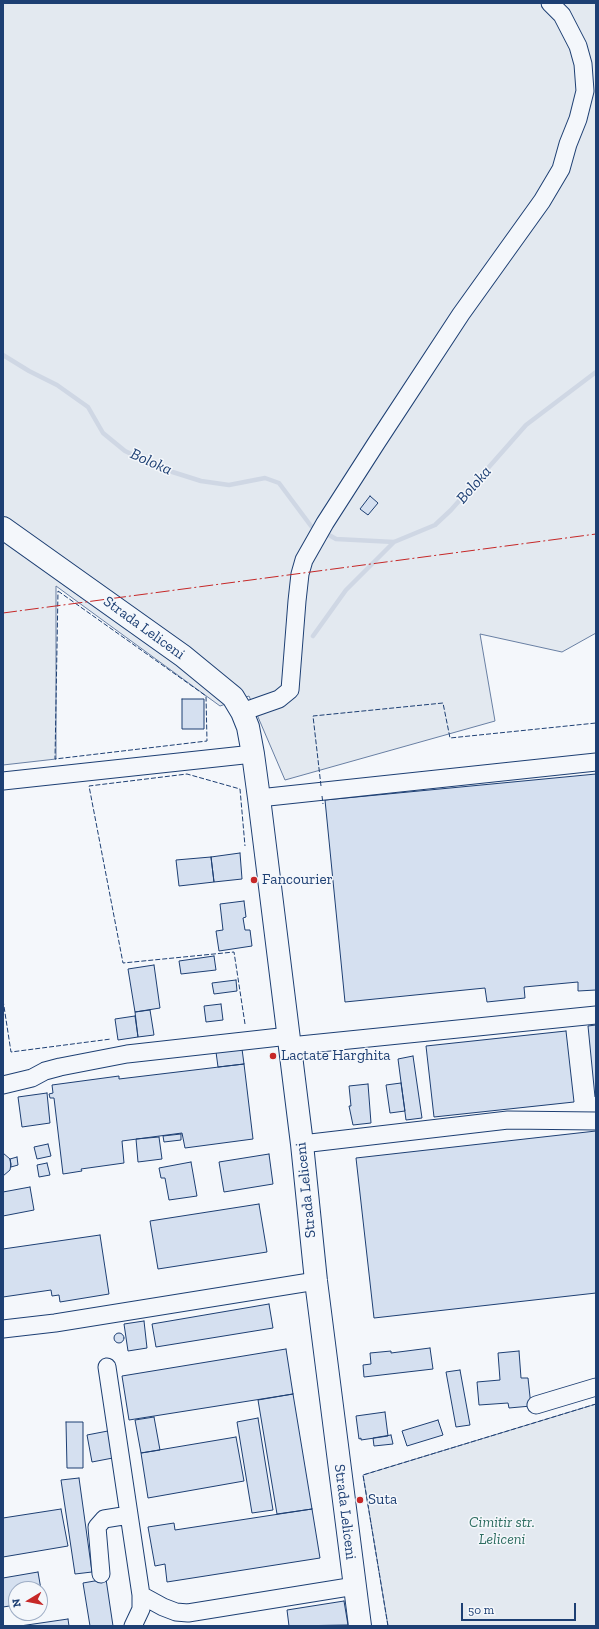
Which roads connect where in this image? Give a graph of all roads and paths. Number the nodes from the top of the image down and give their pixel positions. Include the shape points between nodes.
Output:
1 (550, 3) edge
2 (3, 528) edge
3 (242, 712) junction
4 (253, 754) junction
5 (596, 762) edge
6 (3, 781) edge
7 (259, 798) junction
8 (596, 1015) edge
9 (289, 1041) junction
10 (3, 1085) edge
11 (596, 1121) edge
12 (302, 1144) junction
13 (316, 1281) junction
14 (3, 1329) edge
15 (107, 1367) dead end
16 (596, 1387) edge
17 (536, 1405) dead end
18 (129, 1515) junction
19 (101, 1574) dead end
20 (354, 1586) junction
21 (141, 1594) junction
22 (133, 1626) edge
23 (360, 1626) edge

1 - 3 street via 562,15 578,46 583,64 585,92 561,169 542,201 461,314 390,422 304,560 297,601 290,690 279,699
2 - 3 main road, Strada Leliceni via 183,656 232,697
3 - 4 main road, Strada Leliceni via 248,727
4 - 6 street
4 - 7 main road, Strada Leliceni
5 - 7 street
7 - 9 main road, Strada Leliceni
8 - 9 street
9 - 10 street via 241,1040 120,1055 44,1071 32,1078
9 - 12 main road, Strada Leliceni
11 - 12 street via 508,1120
12 - 13 main road, Strada Leliceni
13 - 14 street
13 - 20 main road, Strada Leliceni
15 - 18 street
16 - 17 street
18 - 19 street via 104,1519 97,1527
18 - 21 street
20 - 21 street via 188,1613 163,1607
20 - 23 main road, Strada Leliceni
21 - 22 street via 141,1609

